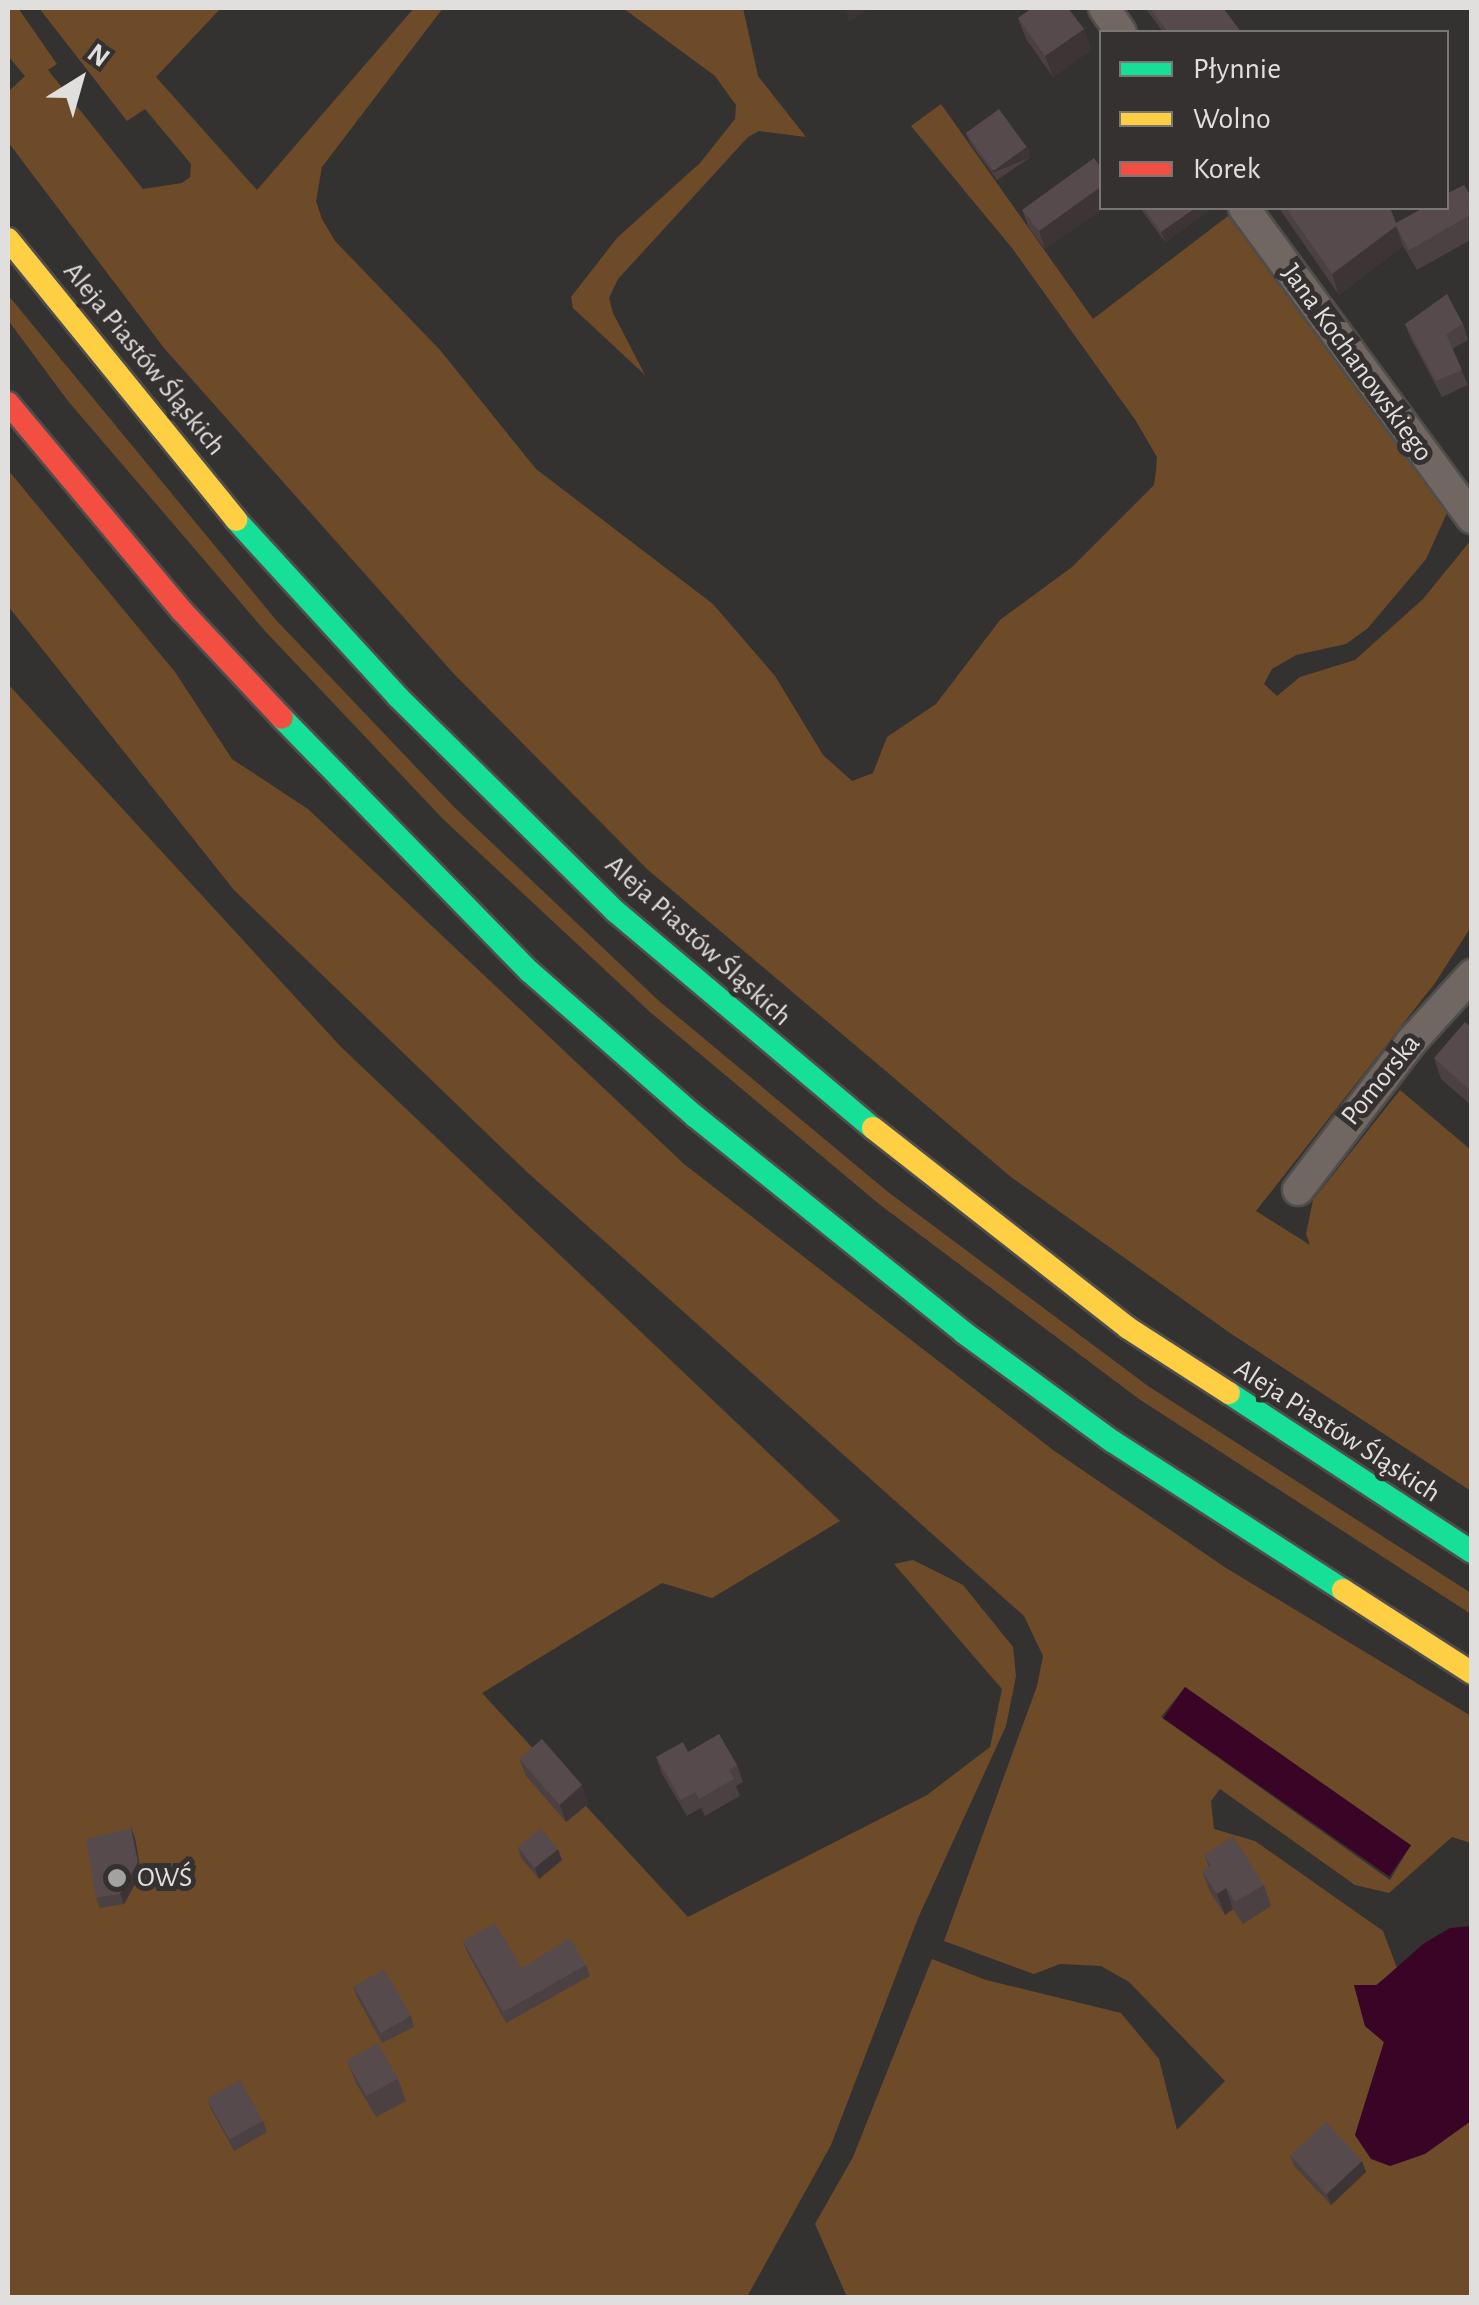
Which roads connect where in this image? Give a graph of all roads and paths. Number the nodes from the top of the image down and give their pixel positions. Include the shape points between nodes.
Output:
1 (1104, 8) edge
2 (1120, 30) edge
3 (1245, 210) edge
4 (8, 238) edge
5 (8, 403) edge
6 (1472, 518) edge
7 (1472, 974) edge
8 (1298, 1190) dead end
9 (1472, 1552) edge
10 (1472, 1673) edge

1 - 2 street
3 - 6 street, Jana Kochanowskiego
4 - 9 highway, Aleja Piastów Śląskich via 251,538 397,696 615,911 790,1063 1128,1328
5 - 10 highway via 182,611 410,855 668,1092 863,1254 1112,1441
7 - 8 street, Pomorska

